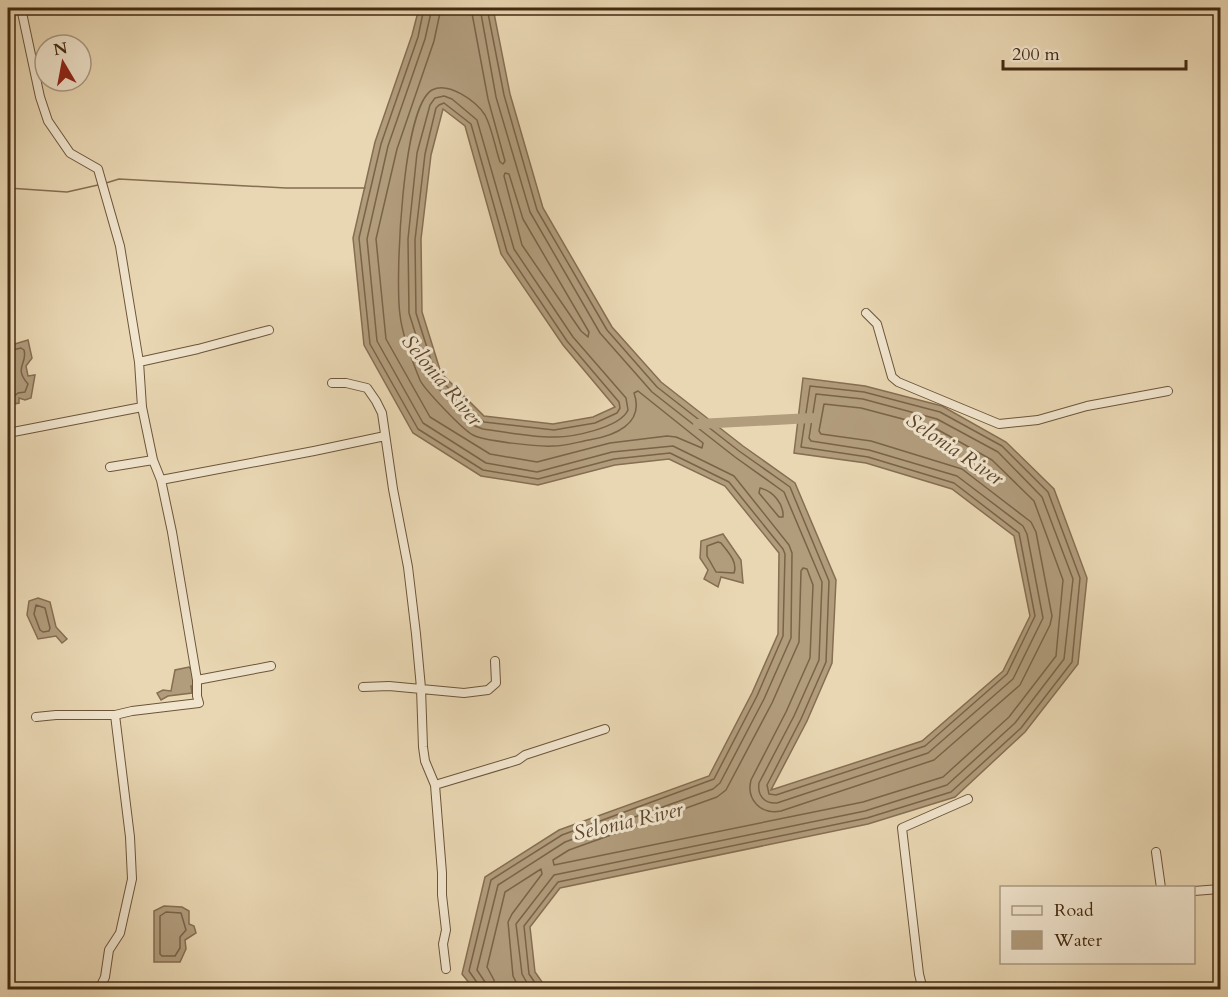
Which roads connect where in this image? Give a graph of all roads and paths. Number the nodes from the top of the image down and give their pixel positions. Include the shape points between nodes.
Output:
1 (21, 8) edge
2 (866, 313) dead end
3 (269, 330) dead end
4 (139, 362) junction
5 (332, 383) dead end
6 (1168, 391) dead end
7 (142, 407) junction
8 (8, 433) edge
9 (385, 436) junction
10 (153, 460) junction
11 (110, 467) dead end
12 (161, 480) junction
13 (495, 661) dead end
14 (271, 666) dead end
15 (197, 680) junction
16 (363, 687) dead end
17 (421, 688) junction
18 (115, 715) junction
19 (36, 717) dead end
20 (605, 729) dead end
21 (435, 785) junction
22 (968, 799) dead end
23 (1156, 852) dead end
24 (1161, 886) edge
25 (1221, 889) edge
26 (1195, 891) edge
27 (446, 969) dead end
28 (99, 990) edge
29 (923, 990) edge

1 - 4 street via 48,121 70,153 98,169 101,177 120,246
2 - 6 street via 877,324 892,377 999,424 1038,420
3 - 4 street
4 - 7 street
5 - 9 street via 367,388 382,412
7 - 8 street
7 - 10 street
9 - 12 street
9 - 17 street via 408,567
10 - 11 street
10 - 12 street
12 - 15 street
13 - 17 street via 496,683 488,690 464,693
14 - 15 street
15 - 18 street via 199,703
16 - 17 street
17 - 21 street via 425,761
18 - 19 street
18 - 28 street via 132,879 120,933 110,950
20 - 21 street
21 - 27 street
22 - 29 street via 902,828
23 - 24 street
25 - 26 street

